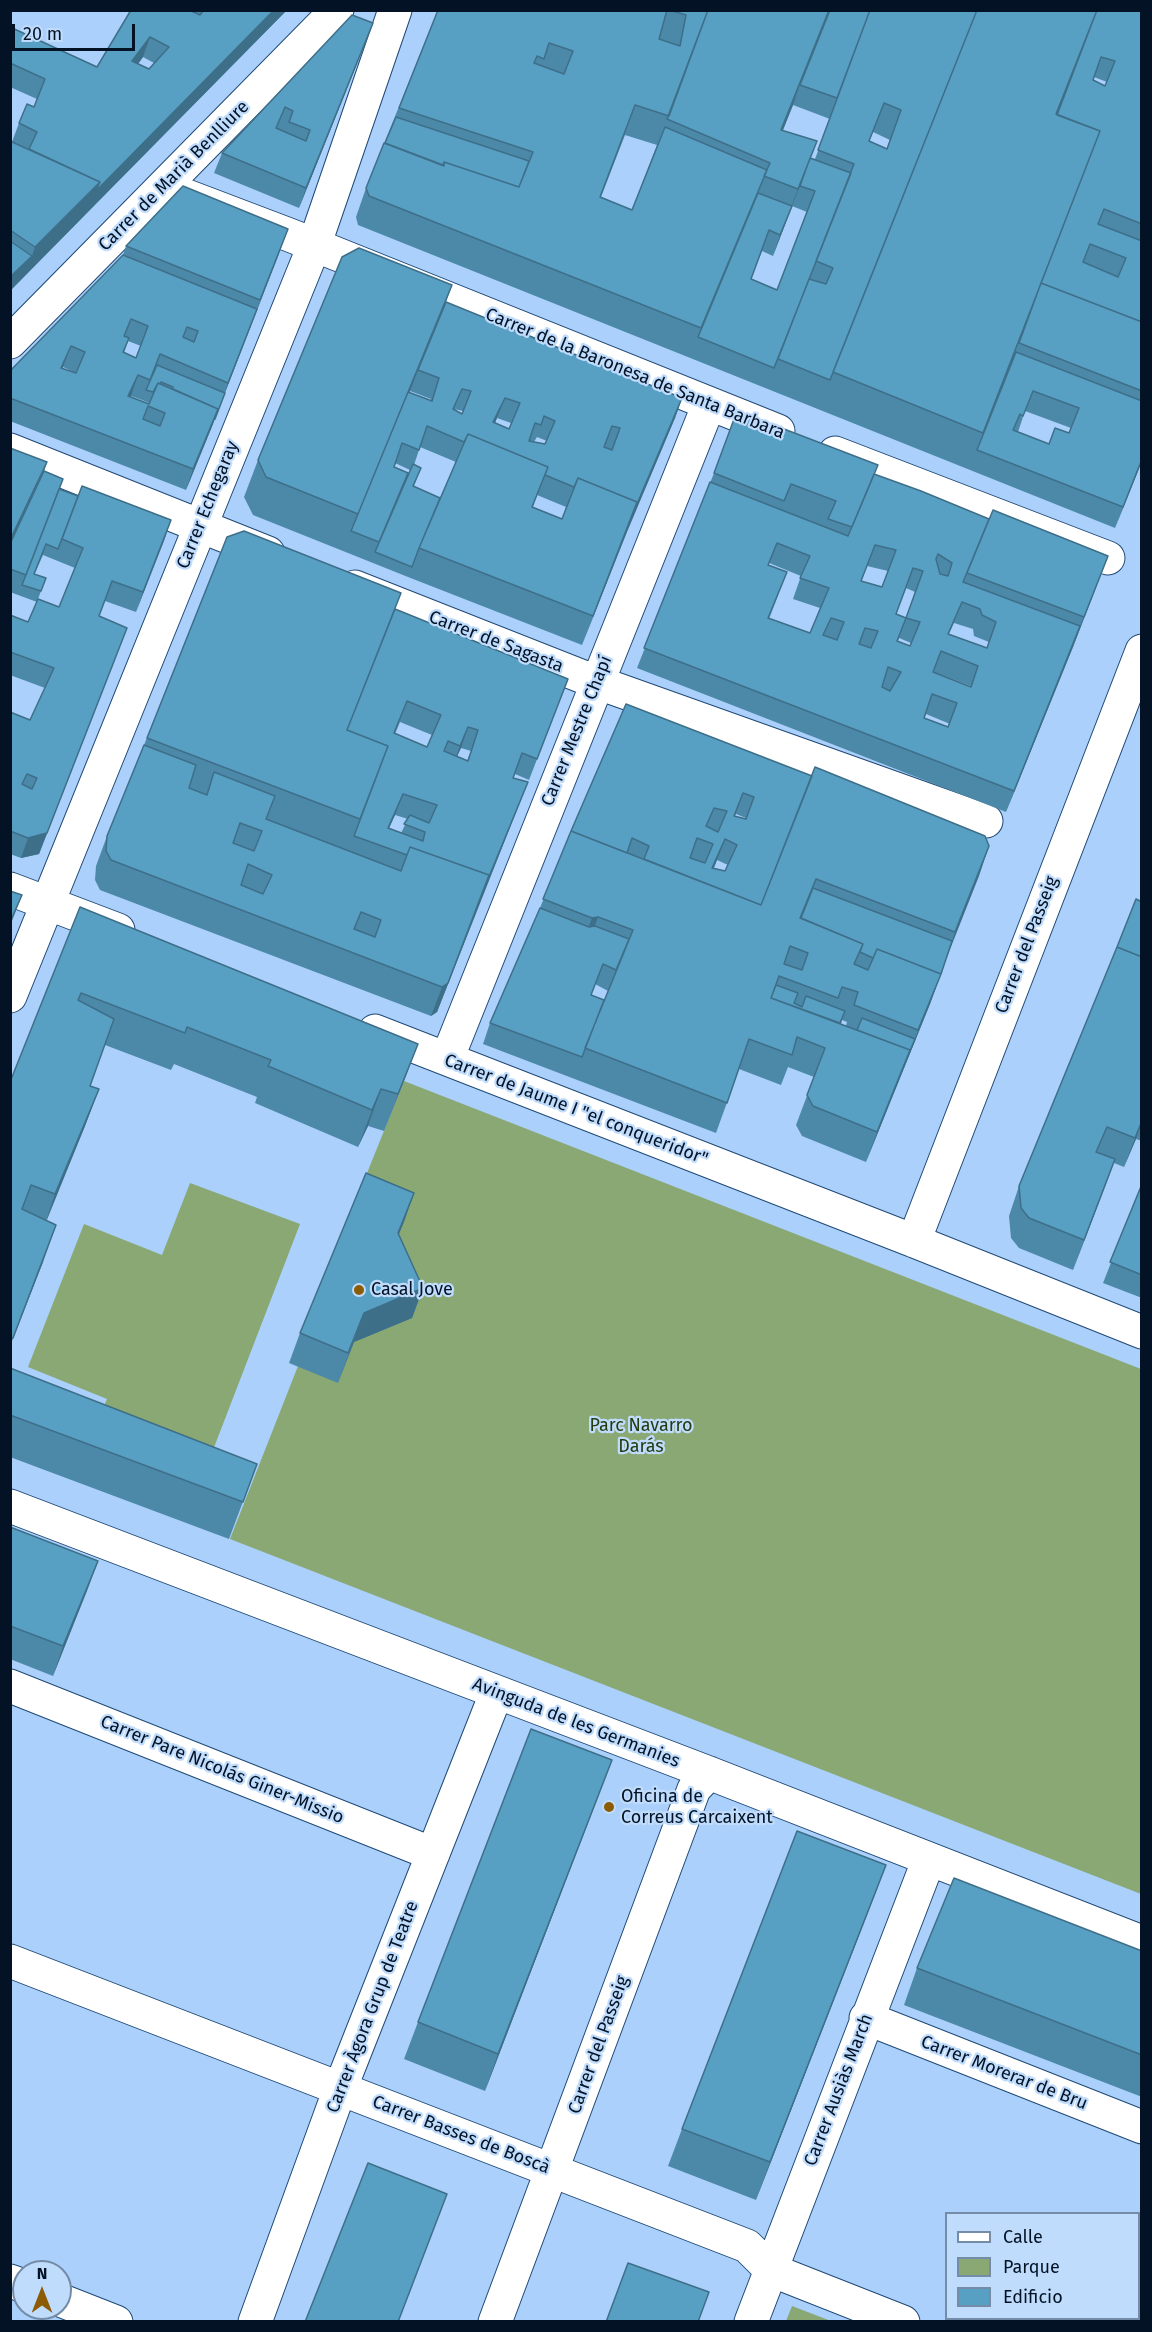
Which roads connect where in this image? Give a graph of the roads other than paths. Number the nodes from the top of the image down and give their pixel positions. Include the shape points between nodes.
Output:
1 (337, 10) edge
2 (395, 10) edge
3 (164, 187) junction
4 (314, 246) junction
5 (10, 342) edge
6 (709, 404) junction
7 (10, 450) edge
8 (199, 525) junction
9 (1108, 558) edge
10 (1142, 651) edge
11 (596, 682) junction
12 (986, 821) dead end
13 (10, 889) edge
14 (49, 903) junction
15 (147, 941) edge
16 (10, 996) edge
17 (343, 1018) edge
18 (447, 1059) junction
19 (914, 1240) junction
20 (1142, 1332) edge
21 (10, 1506) edge
22 (10, 1686) edge
23 (496, 1694) junction
24 (709, 1773) junction
25 (433, 1854) junction
26 (929, 1859) junction
27 (1142, 1942) edge
28 (10, 1961) edge
29 (866, 2018) junction
30 (340, 2089) junction
31 (1142, 2127) edge
32 (553, 2169) junction
33 (771, 2270) junction
34 (72, 2305) edge
35 (116, 2322) edge
36 (255, 2322) edge
37 (495, 2322) edge
38 (751, 2322) edge
39 (903, 2322) edge

1 - 3 street, Carrer de Marià Benlliure
2 - 4 street, Carrer Echegaray
3 - 4 street, Carrer de la Baronesa de Santa Barbara
3 - 5 street, Carrer de Marià Benlliure
4 - 6 street, Carrer de la Baronesa de Santa Barbara
4 - 8 street, Carrer Echegaray
6 - 9 street, Carrer de la Baronesa de Santa Barbara
6 - 11 street, Carrer Mestre Chapí
7 - 8 street, Carrer de Sagasta
8 - 11 street, Carrer de Sagasta
8 - 14 street, Carrer Echegaray
10 - 19 street, Carrer del Passeig
11 - 12 street, Carrer de Sagasta
11 - 18 street, Carrer Mestre Chapí
13 - 14 street
14 - 15 street
14 - 16 street, Carrer Echegaray
17 - 18 street, Carrer de Jaume I "el conqueridor"
18 - 19 street, Carrer de Jaume I "el conqueridor"
19 - 20 street, Carrer de Jaume I "el conqueridor"
21 - 23 street, Avinguda de les Germanies
22 - 25 street, Carrer Pare Nicolás Giner-Missio
23 - 24 street, Avinguda de les Germanies
23 - 25 street, Carrer Àgora Grup de Teatre
24 - 26 street, Avinguda de les Germanies
24 - 32 street, Carrer del Passeig via 694,1790
25 - 30 street, Carrer Àgora Grup de Teatre
26 - 27 street, Avinguda de les Germanies
26 - 29 street, Carrer Ausiàs March
28 - 30 street, Carrer Basses de Boscà
29 - 31 street, Carrer Morerar de Bru
29 - 33 street, Carrer Ausiàs March
30 - 32 street, Carrer Basses de Boscà
30 - 36 street, Carrer Àgora Grup de Teatre
32 - 33 street, Carrer Basses de Boscà via 747,2246
32 - 37 street, Carrer del Passeig
33 - 38 street, Carrer Ausiàs March
33 - 39 street, Carrer Basses de Boscà
34 - 35 street

